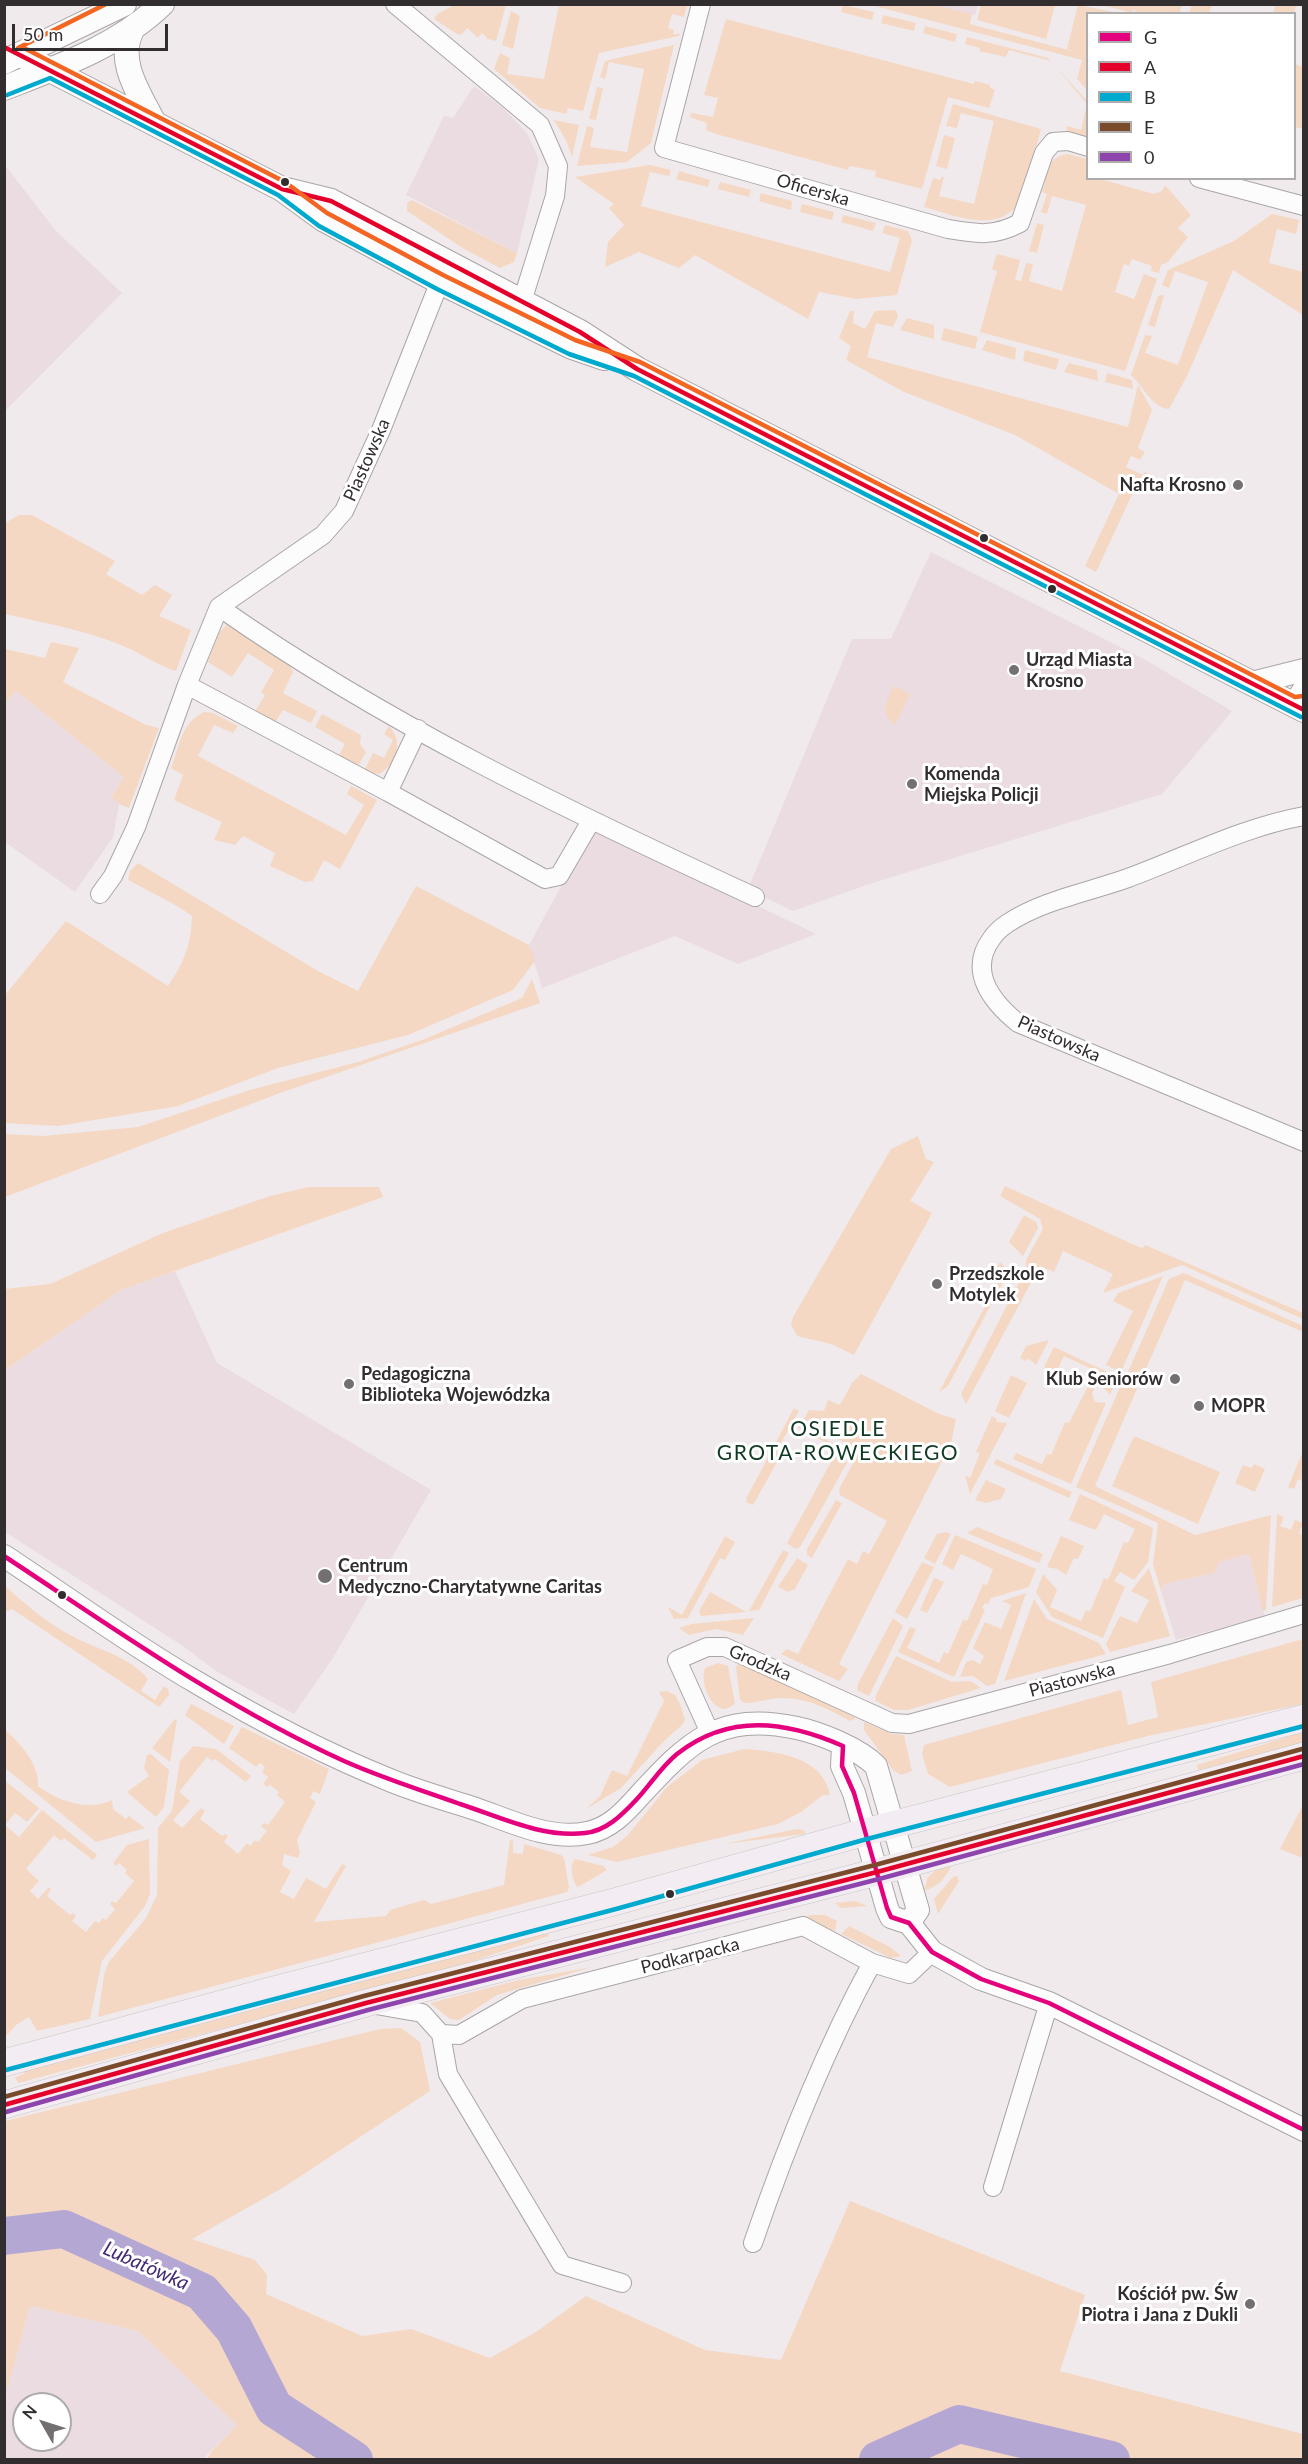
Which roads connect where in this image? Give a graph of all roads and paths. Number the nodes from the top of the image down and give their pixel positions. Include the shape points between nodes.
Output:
1 (124, 4) edge
2 (162, 4) edge
3 (395, 4) edge
4 (701, 4) edge
5 (133, 28) junction
6 (10, 55) edge
7 (50, 70) junction
8 (4, 88) edge
9 (154, 123) junction
10 (1086, 146) edge
11 (1206, 180) edge
12 (1304, 206) edge
13 (444, 271) junction
14 (520, 310) junction
15 (219, 607) junction
16 (1304, 670) edge
17 (1252, 683) junction
18 (187, 685) junction
19 (1301, 702) edge
20 (418, 729) junction
21 (388, 792) junction
22 (1304, 816) edge
23 (591, 821) junction
24 (100, 894) dead end
25 (755, 897) dead end
26 (1304, 1142) edge
27 (4, 1556) edge
28 (1304, 1614) edge
29 (842, 1700) joint
30 (1304, 1718) edge
31 (710, 1733) junction
32 (843, 1746) junction
33 (1304, 1756) edge
34 (894, 1824) junction
35 (865, 1832) junction
36 (904, 1864) junction
37 (877, 1872) junction
38 (909, 1923) junction
39 (932, 1952) junction
40 (872, 1963) junction
41 (366, 2003) junction
42 (1049, 2003) junction
43 (441, 2034) junction
44 (7, 2062) edge
45 (4, 2105) edge
46 (1304, 2130) edge
47 (993, 2187) dead end
48 (753, 2243) dead end
49 (622, 2283) dead end

1 - 6 main road
2 - 5 main road
3 - 14 street via 540,125 558,166 555,196
4 - 10 street, Oficerska via 664,148 976,234 1000,233 1020,223 1044,153 1053,142
5 - 7 main road
5 - 9 main road via 125,49 127,63
6 - 7 main road
7 - 8 main road
7 - 9 main road
9 - 13 main road via 282,189 331,201
11 - 12 street
13 - 14 main road
13 - 15 street, Piastowska via 344,511 323,535
14 - 17 main road via 580,332 637,369
15 - 18 street
15 - 20 street via 284,653
16 - 17 street
17 - 19 main road
18 - 21 street
18 - 24 street via 136,827
20 - 21 street
20 - 23 street
21 - 23 street via 544,879 559,876
22 - 26 street, Piastowska via 1241,835 1008,922 989,941 983,976 987,992 998,1007 1018,1023
23 - 25 street
27 - 31 street via 194,1681 332,1754 393,1781 532,1828 564,1834 587,1833 606,1826 626,1811 677,1754
28 - 29 street, Piastowska via 909,1724 892,1723
29 - 31 street, Grodzka via 725,1647 707,1647 677,1660
30 - 34 main road
31 - 32 street via 744,1723 779,1724 811,1731
32 - 34 street via 865,1754 876,1766
32 - 35 street via 842,1766
33 - 36 main road, Podkarpacka
34 - 35 main road
34 - 36 street
35 - 37 street
35 - 44 main road
36 - 37 main road, Podkarpacka
36 - 38 street via 918,1910
37 - 38 street via 891,1917
37 - 41 main road, Podkarpacka
38 - 39 street
39 - 40 street, Podkarpacka via 909,1974
39 - 42 street via 981,1979
40 - 43 street, Podkarpacka via 803,1926 522,1999 459,2035
40 - 48 street via 836,2028
41 - 43 street via 422,2013
41 - 45 main road, Podkarpacka
42 - 46 street
42 - 47 street
43 - 49 street via 448,2074 562,2265

